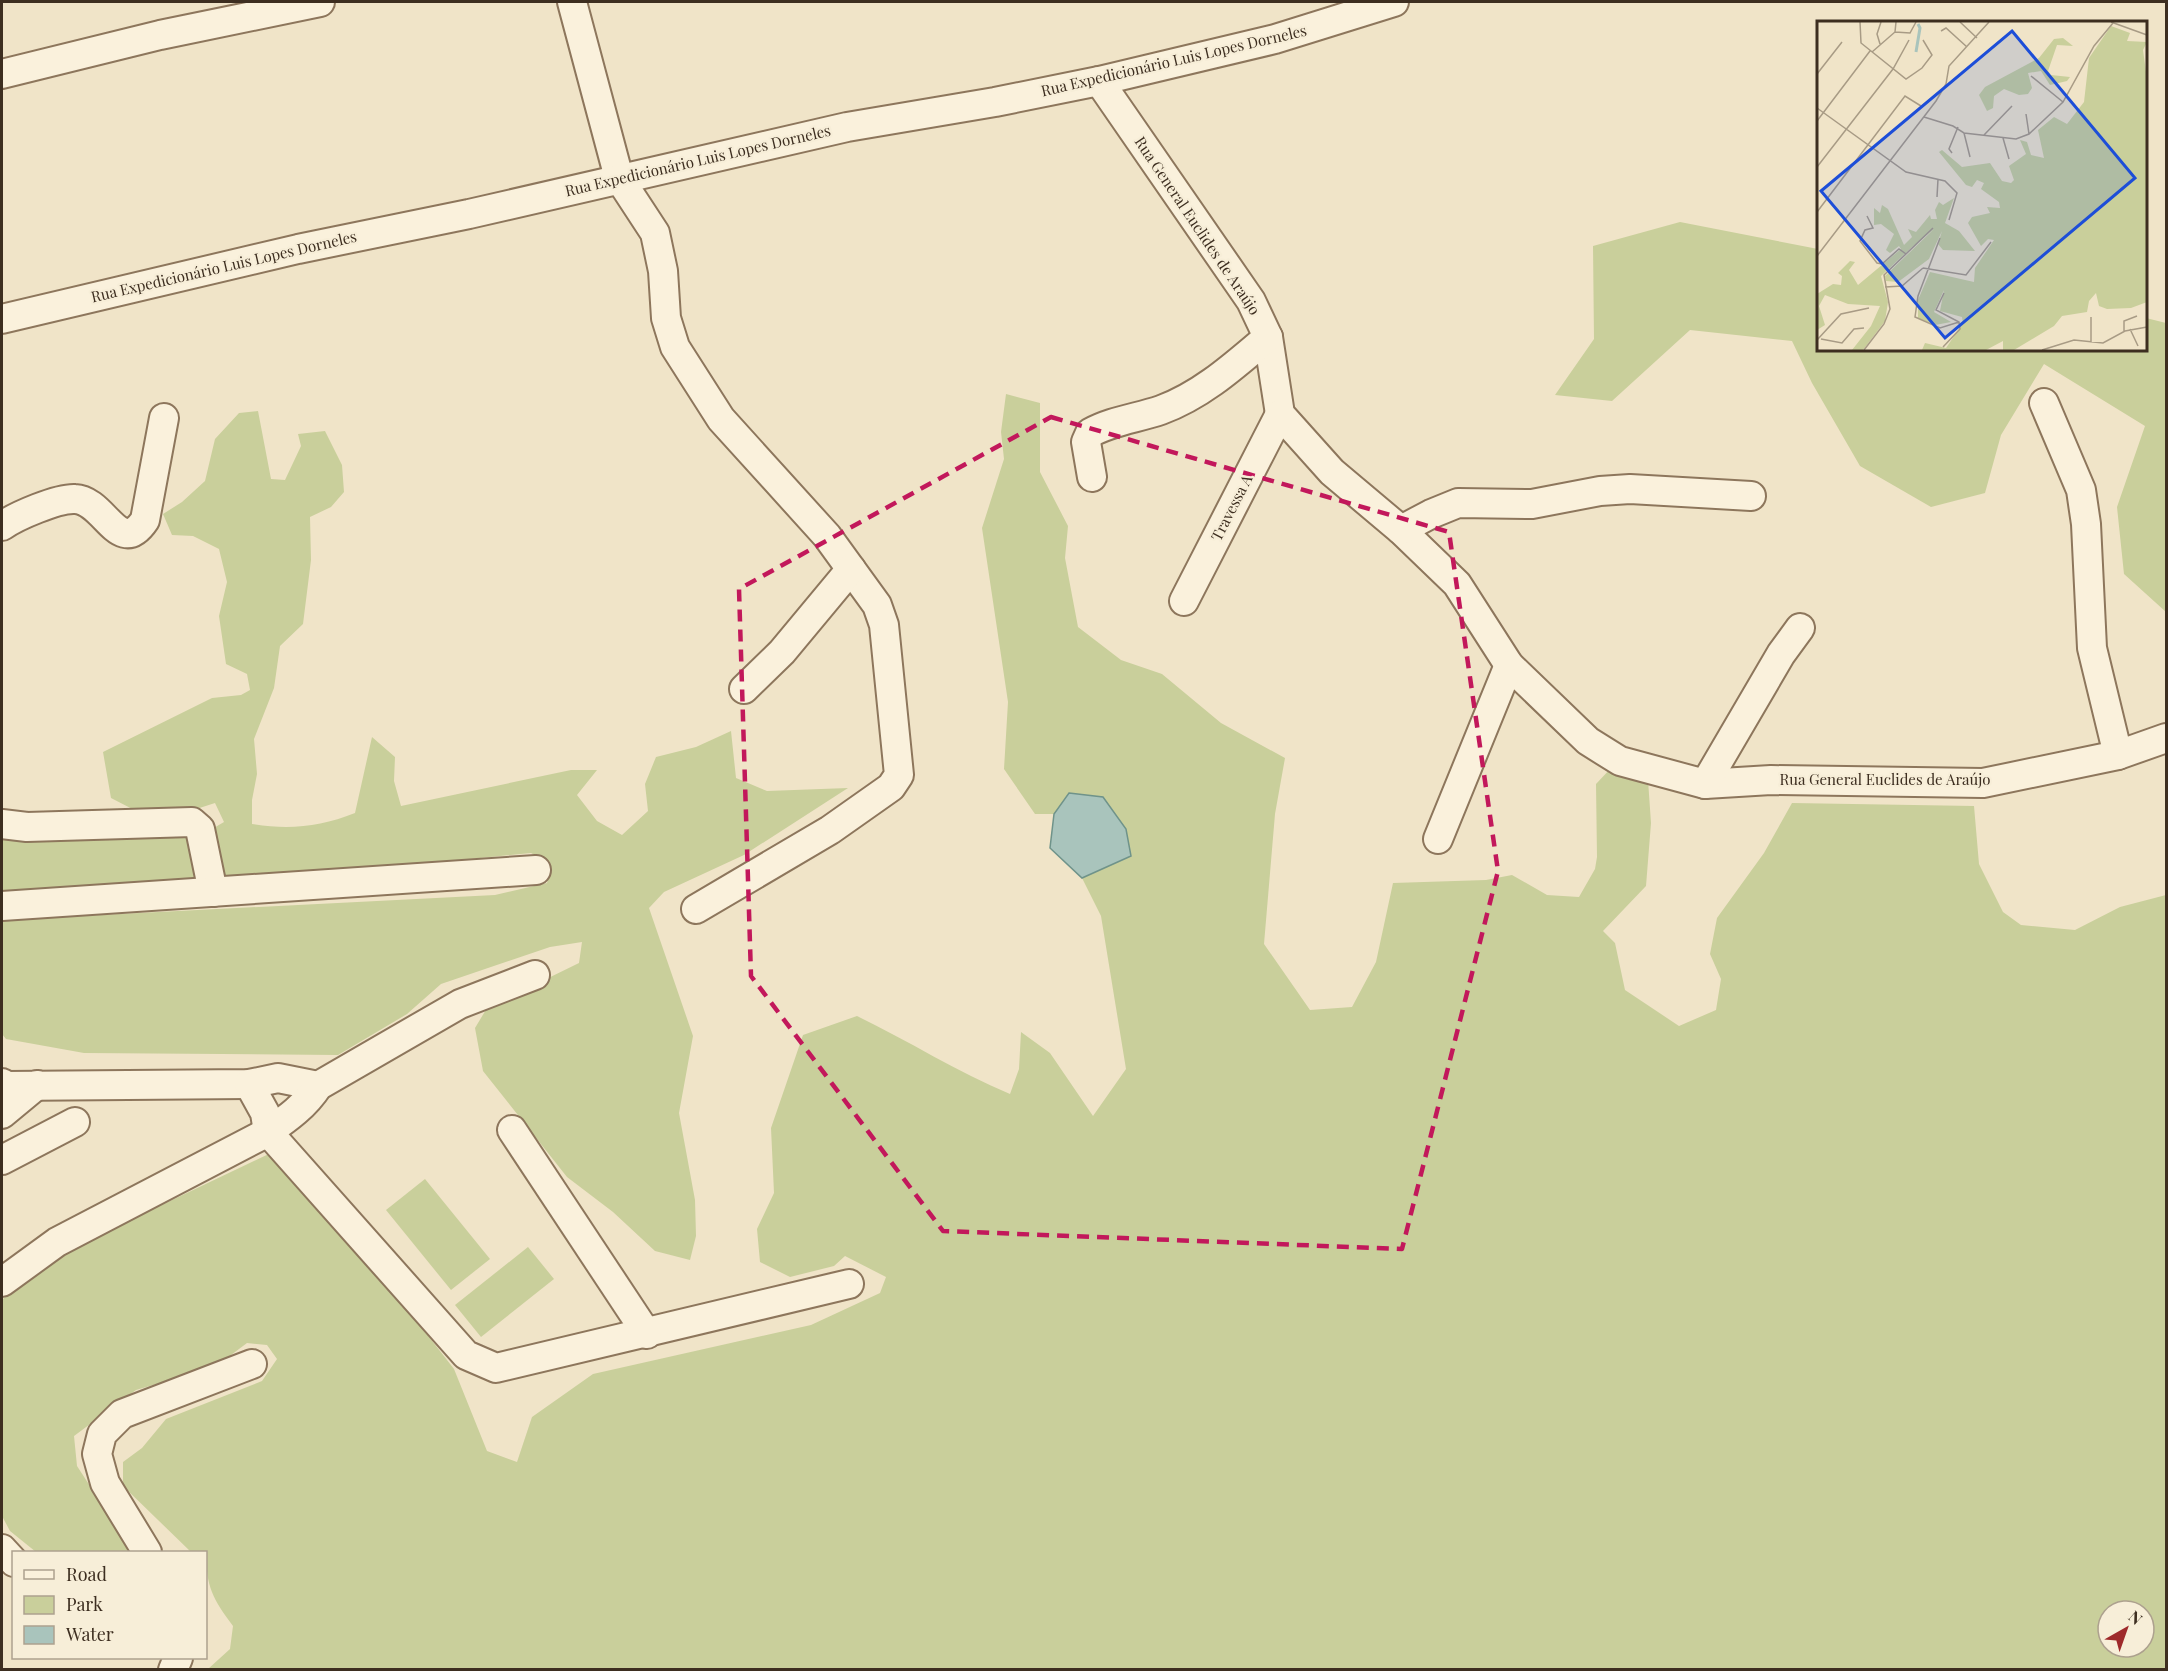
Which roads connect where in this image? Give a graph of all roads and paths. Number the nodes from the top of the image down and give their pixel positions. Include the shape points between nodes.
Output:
1 (320, 2) edge
2 (572, 2) edge
3 (1394, 2) edge
4 (2, 74) edge
5 (1100, 81) junction
6 (619, 178) junction
7 (2, 319) edge
8 (1268, 337) junction
9 (2044, 403) dead end
10 (1280, 414) junction
11 (164, 418) dead end
12 (1092, 477) dead end
13 (1751, 496) dead end
14 (2, 526) edge
15 (1401, 530) junction
16 (851, 569) junction
17 (1185, 601) dead end
18 (1800, 628) dead end
19 (1509, 664) junction
20 (744, 689) dead end
21 (2166, 738) edge
22 (2118, 755) junction
23 (1705, 784) junction
24 (2, 824) edge
25 (1438, 839) dead end
26 (536, 870) dead end
27 (213, 892) junction
28 (2, 906) edge
29 (696, 909) dead end
30 (535, 975) dead end
31 (2, 1083) edge
32 (249, 1084) junction
33 (37, 1085) junction
34 (318, 1086) junction
35 (2, 1114) edge
36 (75, 1122) dead end
37 (512, 1130) dead end
38 (268, 1132) junction
39 (2, 1160) edge
40 (2, 1282) edge
41 (849, 1284) dead end
42 (647, 1334) junction
43 (252, 1364) dead end
44 (146, 1551) edge

1 - 4 street via 160,35
2 - 6 street
3 - 5 street, Rua Expedicionário Luis Lopes Dorneles via 1275,39
5 - 6 street, Rua Expedicionário Luis Lopes Dorneles via 847,127
5 - 8 street, Rua General Euclides de Araújo via 1251,301
6 - 7 street, Rua Expedicionário Luis Lopes Dorneles
6 - 16 street via 655,233 663,271 666,318 675,347 722,419 827,536
8 - 10 street, Rua General Euclides de Araújo
8 - 12 street via 1194,395 1090,433 1086,442
9 - 22 street via 2080,490 2086,524 2092,648
10 - 15 street, Rua General Euclides de Araújo via 1332,471
10 - 17 street, Travessa A
11 - 14 street via 145,520 137,532 128,535 119,531 88,502 75,499 19,515
13 - 15 street via 1630,489 1532,504 1458,503
15 - 19 street, Rua General Euclides de Araújo via 1457,584
16 - 20 street via 782,652
16 - 29 street via 877,605 884,625 899,775 891,787 830,830
18 - 23 street
19 - 23 street, Rua General Euclides de Araújo via 1588,741 1620,761
19 - 25 street
21 - 22 street, Rua General Euclides de Araújo
22 - 23 street, Rua General Euclides de Araújo via 1983,783 1771,780
24 - 27 street via 192,822 200,828
26 - 27 street
27 - 28 street
30 - 34 street via 460,1004
31 - 33 street
32 - 33 street
32 - 34 street via 278,1078
32 - 38 street via 265,1113
33 - 35 street
34 - 38 street via 309,1100
36 - 39 street
37 - 42 street
38 - 40 street via 57,1242
38 - 42 street via 466,1355 496,1368
41 - 42 street
43 - 44 street via 122,1414 102,1434 97,1454 105,1483

